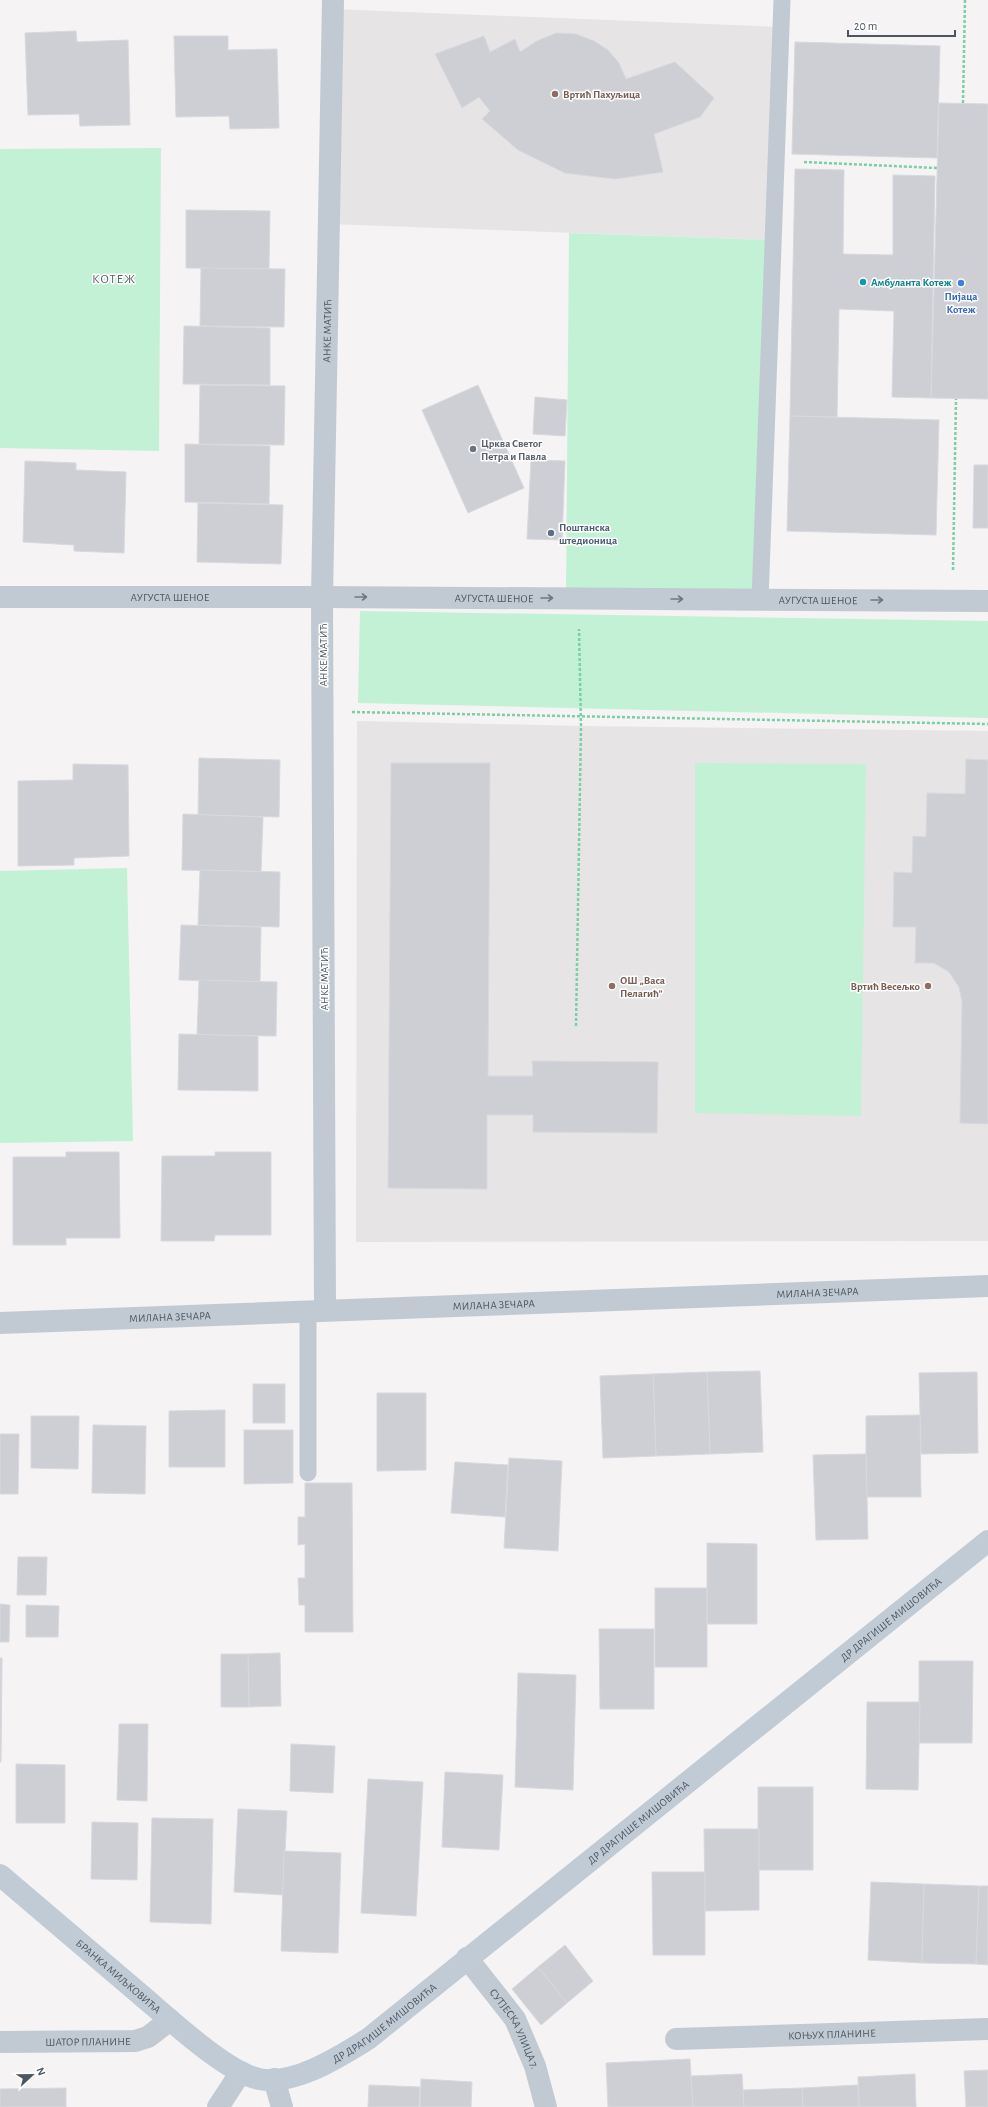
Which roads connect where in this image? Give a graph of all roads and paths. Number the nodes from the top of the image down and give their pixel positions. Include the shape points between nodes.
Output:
1 (333, 0) edge
2 (782, 0) edge
3 (966, 0) edge
4 (963, 103) dead end
5 (775, 161) junction
6 (937, 168) dead end
7 (956, 399) dead end
8 (0, 597) edge
9 (322, 597) junction
10 (578, 599) junction
11 (760, 600) junction
12 (952, 601) junction
13 (988, 601) edge
14 (323, 712) junction
15 (580, 717) junction
16 (988, 724) edge
17 (576, 1026) dead end
18 (988, 1286) edge
19 (316, 1310) junction
20 (0, 1323) edge
21 (308, 1472) dead end
22 (988, 1541) edge
23 (0, 1875) edge
24 (467, 1958) junction
25 (170, 2020) junction
26 (988, 2029) edge
27 (676, 2039) dead end
28 (0, 2042) edge
29 (242, 2072) junction
30 (274, 2079) junction
31 (218, 2107) edge
32 (282, 2107) edge
33 (546, 2107) edge

1 - 9 street, АНКЕ МАТИЋ
2 - 5 lane
3 - 4 path
5 - 6 path
5 - 11 lane
7 - 12 path
8 - 9 street, АУГУСТА ШЕНОЕ
9 -> 10 street, АУГУСТА ШЕНОЕ
9 - 14 street, АНКЕ МАТИЋ
10 -> 11 street, АУГУСТА ШЕНОЕ
10 - 15 path
11 -> 12 street, АУГУСТА ШЕНОЕ
12 - 13 street, АУГУСТА ШЕНОЕ
14 - 15 path
14 - 19 street, АНКЕ МАТИЋ
15 - 16 path
15 - 17 path
18 - 19 street, МИЛАНА ЗЕЧАРА
19 - 20 street, МИЛАНА ЗЕЧАРА
19 - 21 lane
22 - 24 street, ДР ДРАГИШЕ МИШОВИЋА
23 - 25 street, БРАНКА МИЉКОВИЋА
24 - 30 street, ДР ДРАГИШЕ МИШОВИЋА via 368,2039 313,2069
24 - 33 street, СУТЈЕСКА УЛИЦА 7. via 515,2019 536,2066
25 - 28 street, ШАТОР ПЛАНИНЕ via 148,2037 135,2041
25 - 29 street, БРАНКА МИЉКОВИЋА via 207,2050
26 - 27 street, КОЊУХ ПЛАНИНЕ
29 - 30 street, ДР ДРАГИШЕ МИШОВИЋА via 259,2079
29 - 31 street
30 - 32 street

